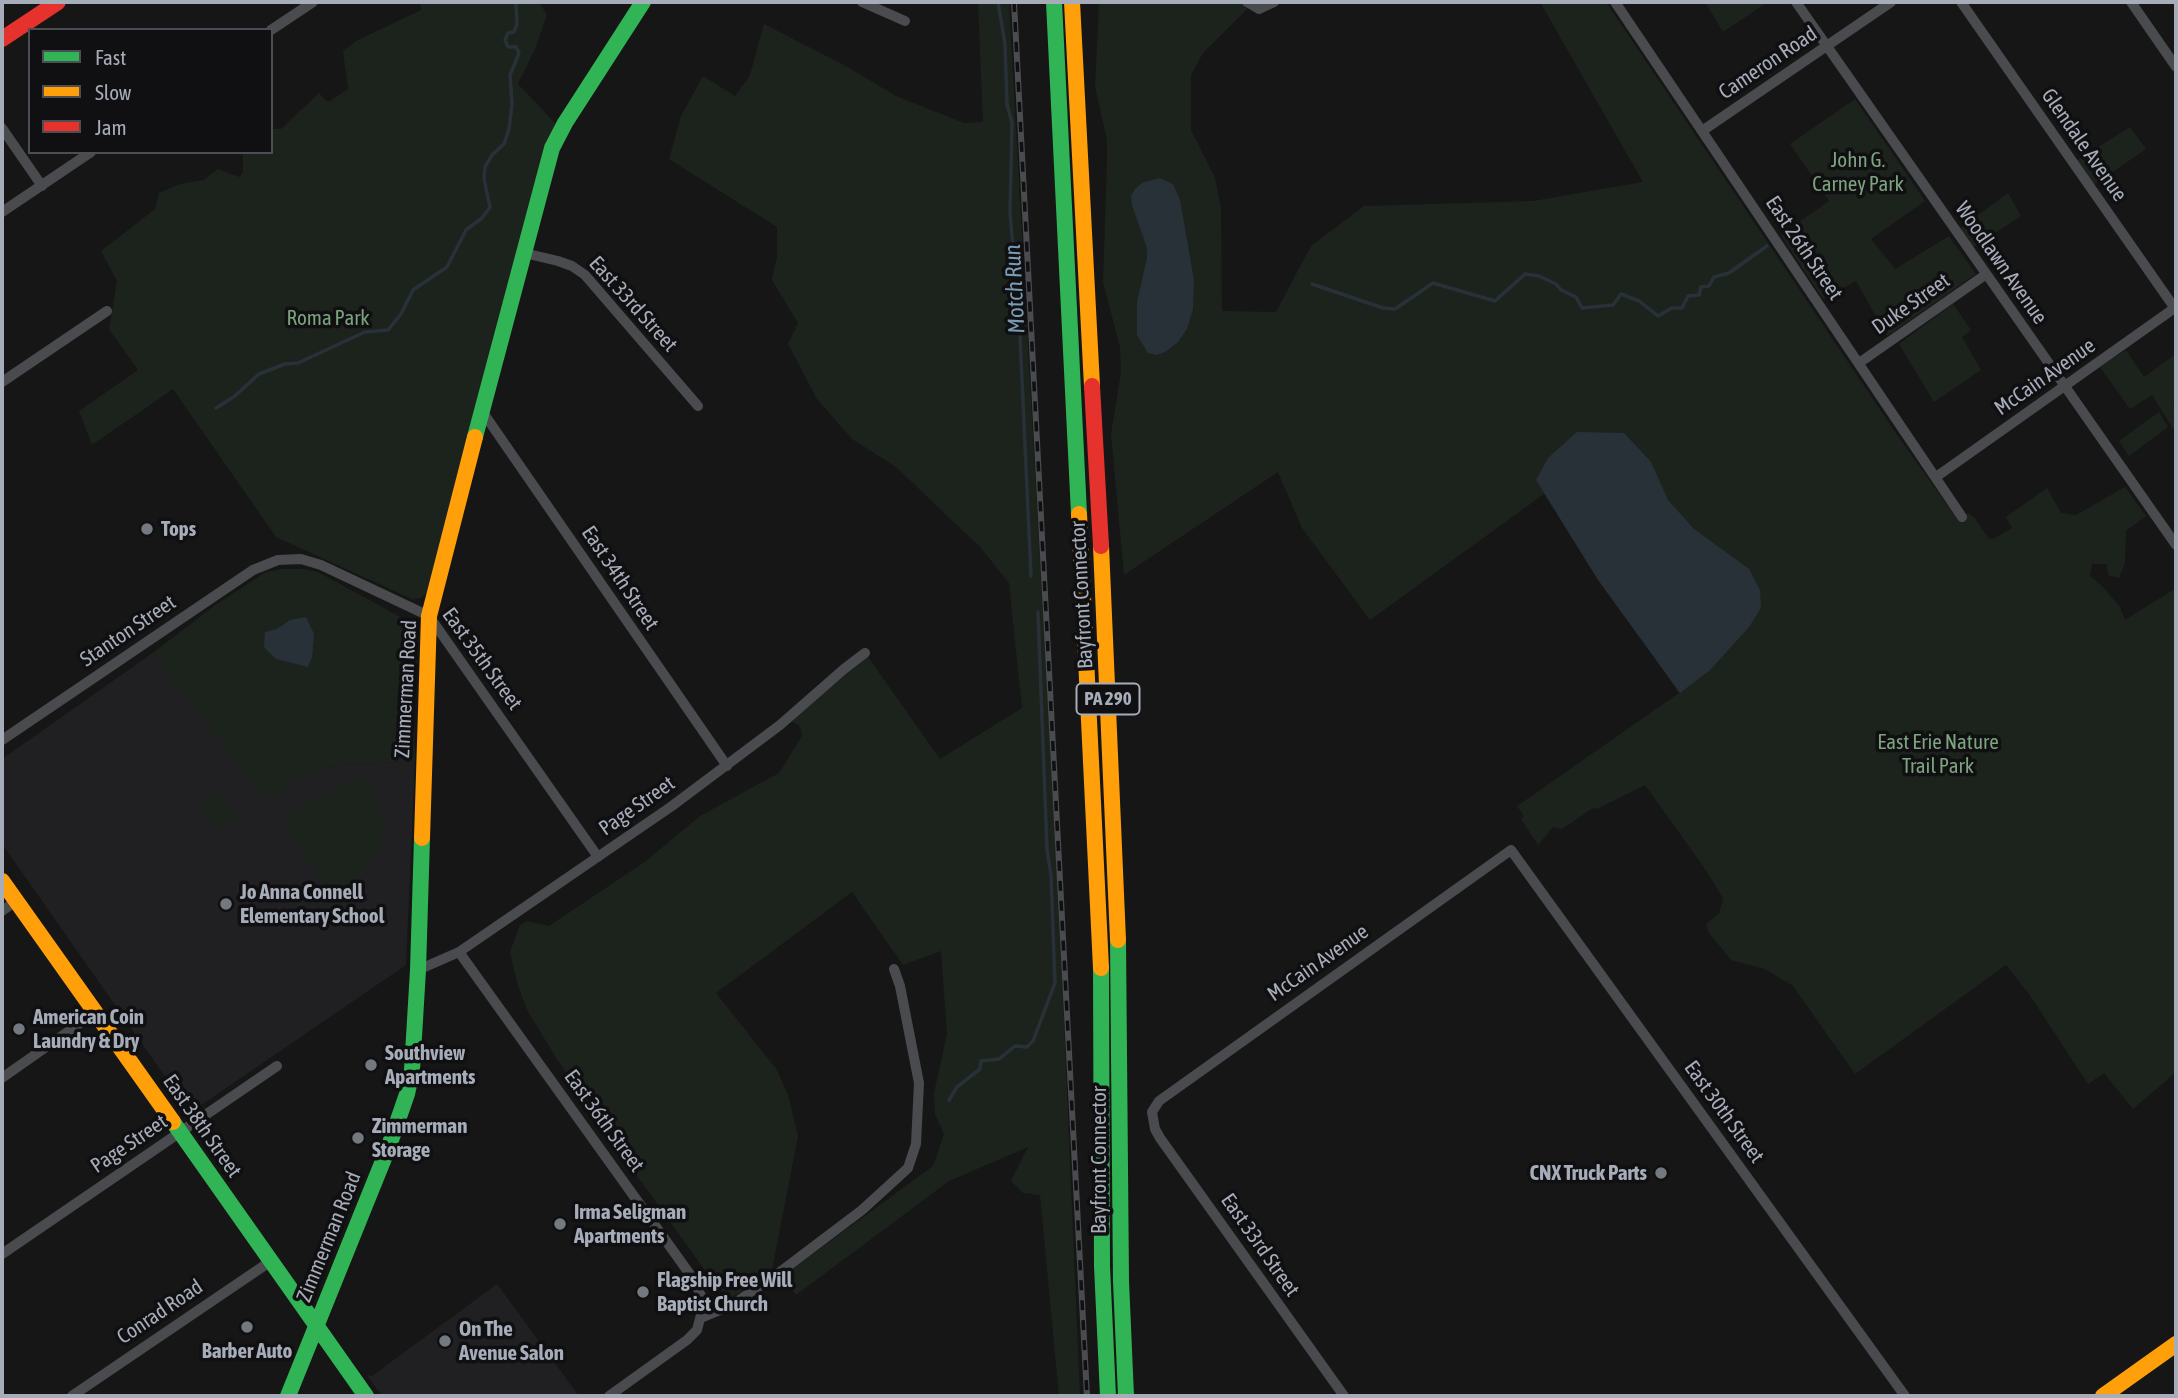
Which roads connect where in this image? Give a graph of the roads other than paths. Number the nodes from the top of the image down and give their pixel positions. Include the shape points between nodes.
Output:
1 (58, 2) edge
2 (313, 2) edge
3 (643, 2) edge
4 (862, 2) edge
5 (1054, 2) edge
6 (1072, 2) edge
7 (1247, 2) edge
8 (1274, 2) edge
9 (1615, 2) edge
10 (1796, 2) edge
11 (1891, 2) edge
12 (1961, 2) edge
13 (2131, 2) edge
14 (905, 21) dead end
15 (273, 29) edge
16 (2, 39) edge
17 (1826, 46) junction
18 (2176, 67) edge
19 (2, 128) edge
20 (1702, 131) junction
21 (89, 154) edge
22 (42, 186) junction
23 (2, 212) edge
24 (524, 253) junction
25 (1985, 275) junction
26 (2176, 308) edge
27 (107, 311) dead end
28 (1859, 363) junction
29 (2, 382) edge
30 (2064, 387) junction
31 (698, 405) dead end
32 (482, 411) junction
33 (1936, 477) junction
34 (1962, 517) dead end
35 (2176, 545) edge
36 (278, 560) joint
37 (429, 616) junction
38 (865, 653) dead end
39 (2, 740) edge
40 (727, 766) junction
41 (1511, 850) joint
42 (598, 857) junction
43 (2, 881) edge
44 (16, 901) junction
45 (2, 912) edge
46 (459, 952) junction
47 (894, 969) dead end
48 (418, 971) junction
49 (96, 1012) junction
50 (277, 1066) dead end
51 (2, 1078) edge
52 (1152, 1112) joint
53 (180, 1132) junction
54 (2, 1254) edge
55 (271, 1261) junction
56 (701, 1318) junction
57 (316, 1325) junction
58 (2176, 1344) edge
59 (72, 1396) edge
60 (288, 1396) edge
61 (366, 1396) edge
62 (609, 1396) edge
63 (1108, 1396) edge
64 (1126, 1396) edge
65 (1344, 1396) edge
66 (1905, 1396) edge
67 (2103, 1396) edge

1 - 16 main road
2 - 15 street
3 - 24 main road, Zimmerman Road via 554,144
4 - 14 street
5 - 63 main road, Bayfront Connector / PA 290 via 1102,991 1102,1266
6 - 64 main road, Bayfront Connector / PA 290 via 1120,978
7 - 8 street via 1259,9
9 - 20 street, East 26th Street
10 - 17 street, Woodlawn Avenue
11 - 17 street, Cameron Road
12 - 26 street, Glendale Avenue
13 - 18 street
17 - 20 street, Cameron Road
17 - 25 street, Woodlawn Avenue
19 - 22 street
20 - 28 street, East 26th Street
21 - 22 street
22 - 23 street
24 - 31 street, East 33rd Street via 572,266 585,275
24 - 32 main road, Zimmerman Road
25 - 28 street, Duke Street
25 - 30 street, Woodlawn Avenue
26 - 30 street, McCain Avenue
27 - 29 street
28 - 33 street, East 26th Street
30 - 33 street, McCain Avenue
30 - 35 street, Woodlawn Avenue
32 - 37 main road, Zimmerman Road
32 - 40 street, East 34th Street
33 - 34 street, East 26th Street
36 - 37 street, East 35th Street via 301,559 321,565
36 - 39 street, Stanton Street via 245,575
37 - 42 street, East 35th Street
37 - 48 main road, Zimmerman Road
38 - 40 street, Page Street
40 - 42 street, Page Street
41 - 52 street, McCain Avenue via 1159,1101
41 - 66 street, East 30th Street
42 - 46 street, Page Street
43 - 44 main road, East 38th Street
44 - 45 street
44 - 49 main road, East 38th Street
46 - 48 street, Page Street
46 - 56 street, East 36th Street via 694,1280 701,1296
47 - 56 street via 920,1100 916,1144 908,1168 862,1210 784,1269 732,1305
48 - 57 main road, Zimmerman Road via 407,1094
49 - 51 street
49 - 53 main road, East 38th Street
50 - 53 street, Page Street
52 - 65 street, East 33rd Street via 1160,1138
53 - 54 street, Page Street
53 - 55 main road, East 38th Street
55 - 57 main road, East 38th Street
55 - 59 street, Conrad Road
56 - 62 street via 687,1340
57 - 60 main road, Zimmerman Road
57 - 61 main road, East 38th Street
58 - 67 main road

